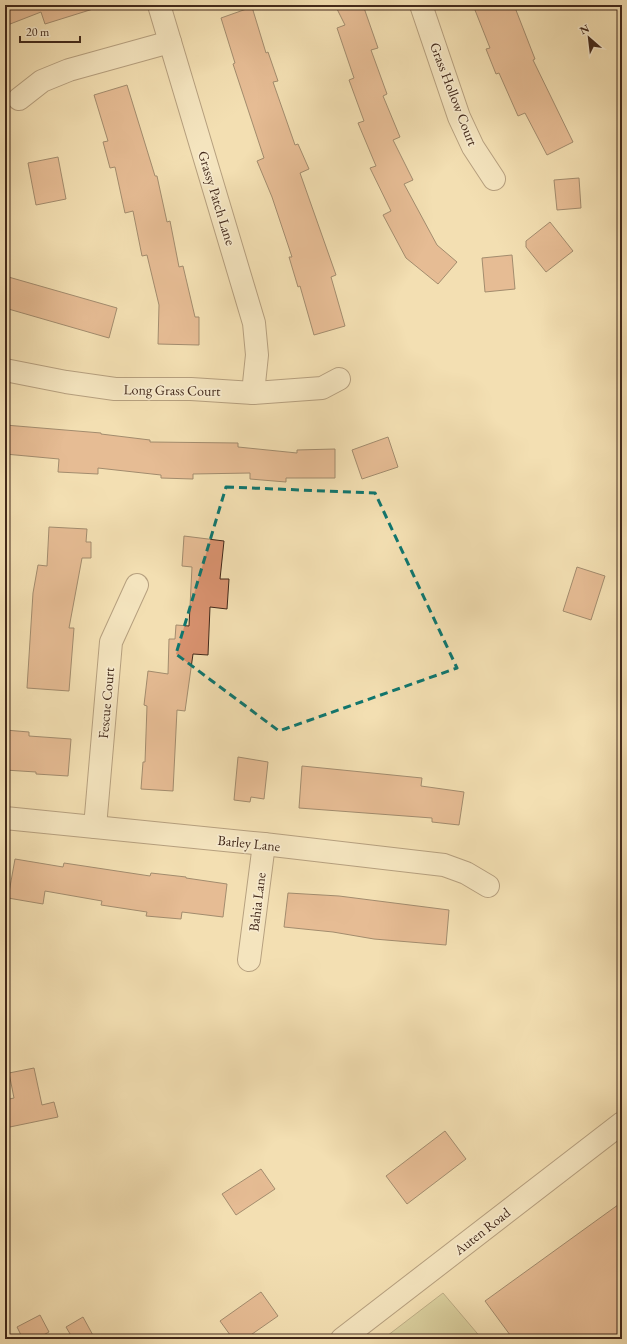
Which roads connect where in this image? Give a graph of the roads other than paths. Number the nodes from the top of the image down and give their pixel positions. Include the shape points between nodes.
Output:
1 (159, 5) edge
2 (421, 5) edge
3 (170, 42) junction
4 (19, 99) dead end
5 (494, 179) dead end
6 (5, 370) edge
7 (339, 379) dead end
8 (253, 393) junction
9 (137, 585) dead end
10 (5, 818) edge
11 (95, 827) junction
12 (264, 844) junction
13 (488, 886) dead end
14 (249, 960) dead end
15 (622, 1122) edge
16 (342, 1339) edge

1 - 3 street, Grassy Patch Lane
2 - 5 street, Grass Hollow Court via 459,117 473,147
3 - 4 street via 69,70 42,81
3 - 8 street, Grassy Patch Lane via 254,323 257,355
6 - 8 street, Long Grass Court via 115,389 191,389
7 - 8 street, Long Grass Court via 322,388
9 - 11 street, Fescue Court via 111,642
10 - 11 street, Barley Lane
11 - 12 street, Barley Lane
12 - 13 street, Barley Lane via 444,866 466,873
12 - 14 street, Bahia Lane
15 - 16 street, Auten Road

